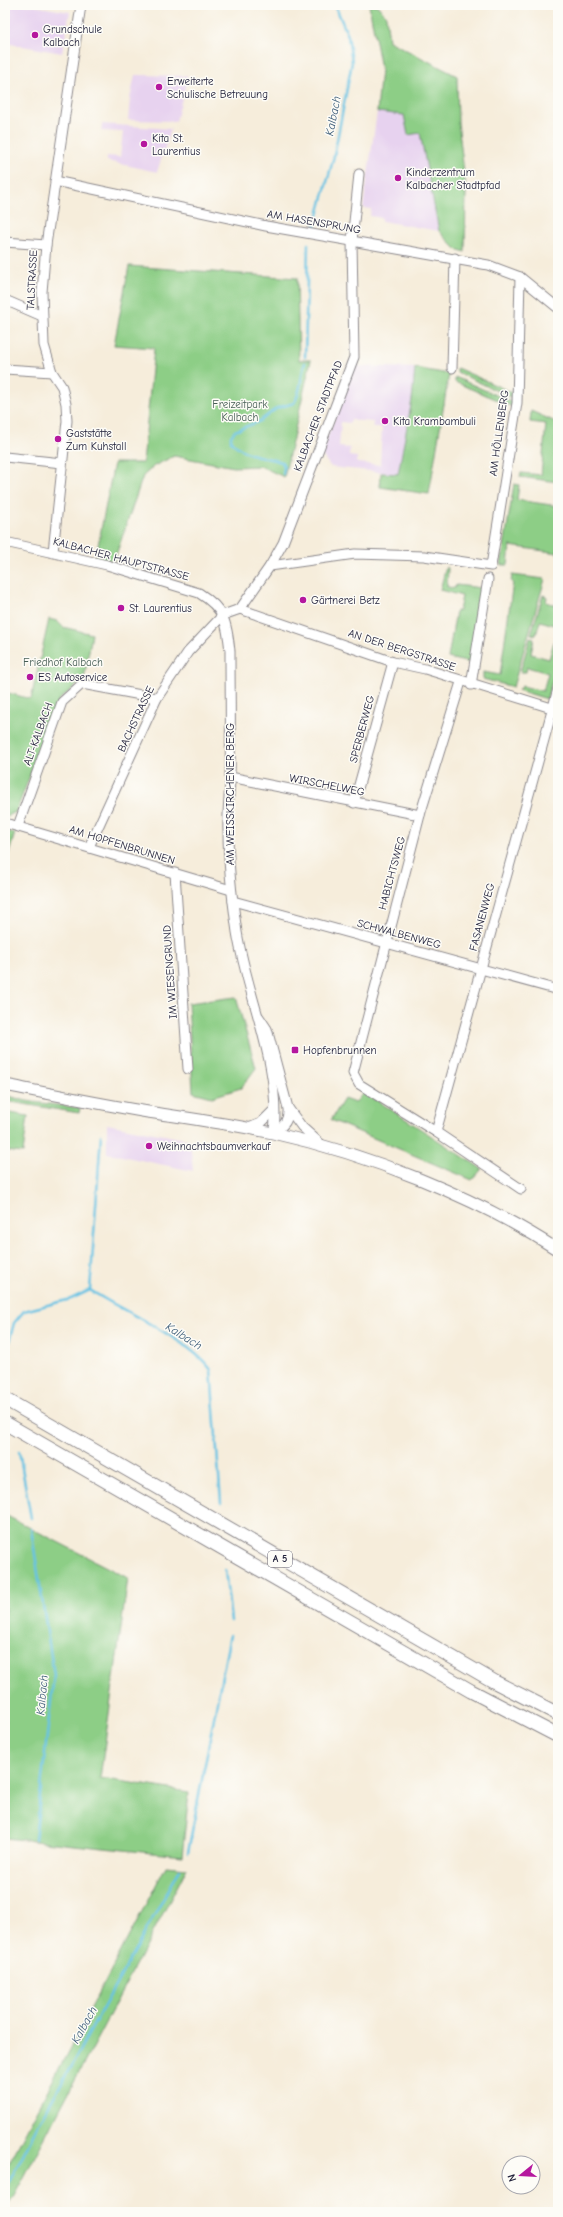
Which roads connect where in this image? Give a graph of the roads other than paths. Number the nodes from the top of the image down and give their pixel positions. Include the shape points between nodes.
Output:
1 (81, 5) edge
2 (359, 174) dead end
3 (55, 181) junction
4 (352, 241) junction
5 (5, 242) edge
6 (46, 245) junction
7 (455, 258) junction
8 (520, 278) junction
9 (5, 300) edge
10 (558, 308) edge
11 (42, 316) junction
12 (452, 368) dead end
13 (5, 369) edge
14 (52, 372) junction
15 (5, 458) edge
16 (62, 463) junction
17 (5, 542) edge
18 (53, 552) junction
19 (270, 566) junction
20 (488, 579) dead end
21 (240, 609) junction
22 (223, 615) junction
23 (393, 662) junction
24 (461, 682) junction
25 (471, 685) junction
26 (558, 689) edge
27 (157, 698) junction
28 (555, 709) edge
29 (230, 777) junction
30 (354, 803) junction
31 (420, 815) junction
32 (5, 823) edge
33 (18, 826) junction
34 (89, 846) junction
35 (175, 873) junction
36 (231, 890) junction
37 (233, 901) junction
38 (386, 943) junction
39 (481, 969) junction
40 (558, 990) edge
41 (260, 1017) junction
42 (188, 1069) dead end
43 (5, 1085) edge
44 (288, 1108) junction
45 (274, 1110) junction
46 (249, 1128) junction
47 (436, 1132) junction
48 (274, 1133) junction
49 (323, 1146) junction
50 (521, 1189) dead end
51 (558, 1250) edge
52 (5, 1399) edge
53 (5, 1423) edge
54 (558, 1714) edge
55 (558, 1736) edge

1 - 3 street, TALSTRASSE
2 - 4 street, KALBACHER STADTPFAD
3 - 4 street, AM HASENSPRUNG via 266,226
3 - 6 street, TALSTRASSE
4 - 7 street, AM HASENSPRUNG
4 - 19 street, KALBACHER STADTPFAD via 354,357 282,543
5 - 6 street
6 - 11 street, TALSTRASSE
7 - 8 street, AM HASENSPRUNG via 488,265
7 - 12 street
8 - 10 street, AM HASENSPRUNG
8 - 19 street, AM HÖLLENBERG via 517,402 491,566 424,556 355,554
9 - 11 street
11 - 14 street, TALSTRASSE via 44,345
13 - 14 street
14 - 16 street, TALSTRASSE via 62,387 66,404 67,421
15 - 16 street
16 - 18 street, TALSTRASSE
17 - 18 street, KALBACHER HAUPTSTRASSE
18 - 22 street, KALBACHER HAUPTSTRASSE via 199,593 213,602
19 - 21 street, KALBACHER STADTPFAD
20 - 25 street
21 - 22 street
21 - 23 street, AN DER BERGSTRASSE
22 - 27 street, BACHSTRASSE via 188,652
22 - 29 street, AM WEISSKIRCHENER BERG via 228,630 230,651
23 - 24 street, AN DER BERGSTRASSE
23 - 30 street, SPERBERWEG
24 - 25 street, AN DER BERGSTRASSE
24 - 31 street, HABICHTSWEG
25 - 28 street, AN DER BERGSTRASSE
26 - 28 street
27 - 33 street, ALT-KALBACH via 82,684 62,702
27 - 34 street, BACHSTRASSE
28 - 39 street, FASANENWEG
29 - 30 street, WIRSCHELWEG
29 - 36 street, AM WEISSKIRCHENER BERG via 228,828
30 - 31 street, WIRSCHELWEG
31 - 38 street, HABICHTSWEG
32 - 33 street, AM HOPFENBRUNNEN
33 - 34 street, AM HOPFENBRUNNEN
34 - 35 street, AM HOPFENBRUNNEN
35 - 36 street, AM HOPFENBRUNNEN
35 - 42 street, IM WIESENGRUND
36 - 37 street, AM WEISSKIRCHENER BERG
37 - 38 street, SCHWALBENWEG
37 - 41 street, AM WEISSKIRCHENER BERG via 241,951
38 - 39 street, SCHWALBENWEG
38 - 47 street, HABICHTSWEG via 352,1073 359,1084
39 - 40 street, SCHWALBENWEG
39 - 47 street, FASANENWEG
41 - 44 street, AM WEISSKIRCHENER BERG via 267,1029
41 - 45 street, AM WEISSKIRCHENER BERG via 260,1030 273,1080
43 - 46 main road
44 - 48 street via 289,1118
44 - 49 street, AM WEISSKIRCHENER BERG via 302,1127
45 - 46 street via 261,1123
45 - 48 street, AM WEISSKIRCHENER BERG
46 - 48 main road
47 - 50 street
48 - 49 main road, AM WEISSKIRCHENER BERG
49 - 51 main road, AM WEISSKIRCHENER BERG via 387,1167 464,1199
52 - 54 highway, A 5 via 495,1682
53 - 55 highway, A 5 via 471,1691

